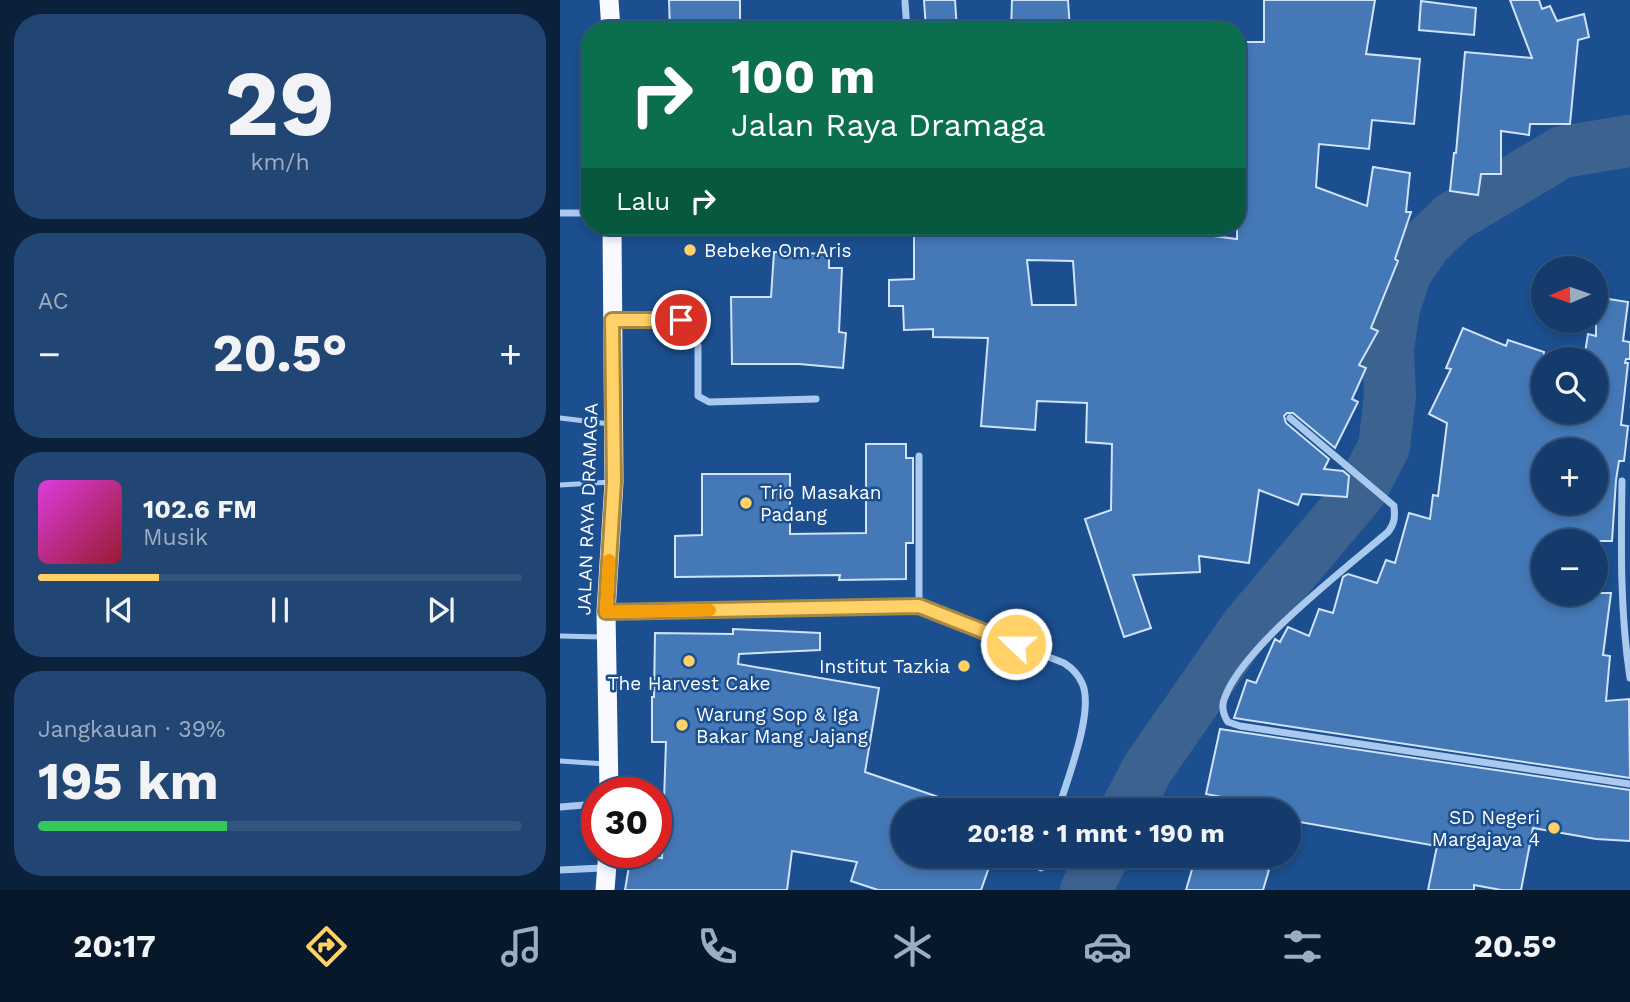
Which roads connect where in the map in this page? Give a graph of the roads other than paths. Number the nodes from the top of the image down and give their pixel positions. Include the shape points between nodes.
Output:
1 (609, 0) edge
2 (905, 2) dead end
3 (610, 21) edge
4 (906, 21) edge
5 (581, 213) edge
6 (560, 214) edge
7 (612, 235) edge
8 (612, 320) junction
9 (816, 399) dead end
10 (560, 418) edge
11 (1290, 418) dead end
12 (613, 424) junction
13 (919, 456) dead end
14 (1622, 481) dead end
15 (614, 482) junction
16 (560, 485) edge
17 (919, 606) junction
18 (606, 612) junction
19 (560, 636) edge
20 (606, 637) junction
21 (1630, 678) edge
22 (560, 761) edge
23 (608, 765) junction
24 (608, 777) edge
25 (1630, 784) edge
26 (1062, 798) edge
27 (581, 805) edge
28 (560, 807) edge
29 (581, 866) edge
30 (607, 868) edge
31 (560, 870) edge
32 (605, 890) edge

1 - 3 highway
2 - 4 street
5 - 6 street
7 - 8 highway, JALAN RAYA DRAMAGA
8 - 9 street via 681,320 689,324 698,346 698,396 709,402
8 - 12 highway, JALAN RAYA DRAMAGA
10 - 12 lane
11 - 25 street via 1394,506 1393,525 1243,666 1224,697 1228,722
12 - 15 highway, JALAN RAYA DRAMAGA
13 - 17 street
14 - 21 street via 1621,554
15 - 16 lane
15 - 18 highway, JALAN RAYA DRAMAGA
17 - 18 street
17 - 26 street via 1075,671 1083,684 1086,715
18 - 20 highway, JALAN RAYA DRAMAGA
19 - 20 lane
20 - 23 highway, JALAN RAYA DRAMAGA
22 - 23 lane
23 - 24 highway, JALAN RAYA DRAMAGA
27 - 28 street
29 - 31 street
30 - 32 highway

